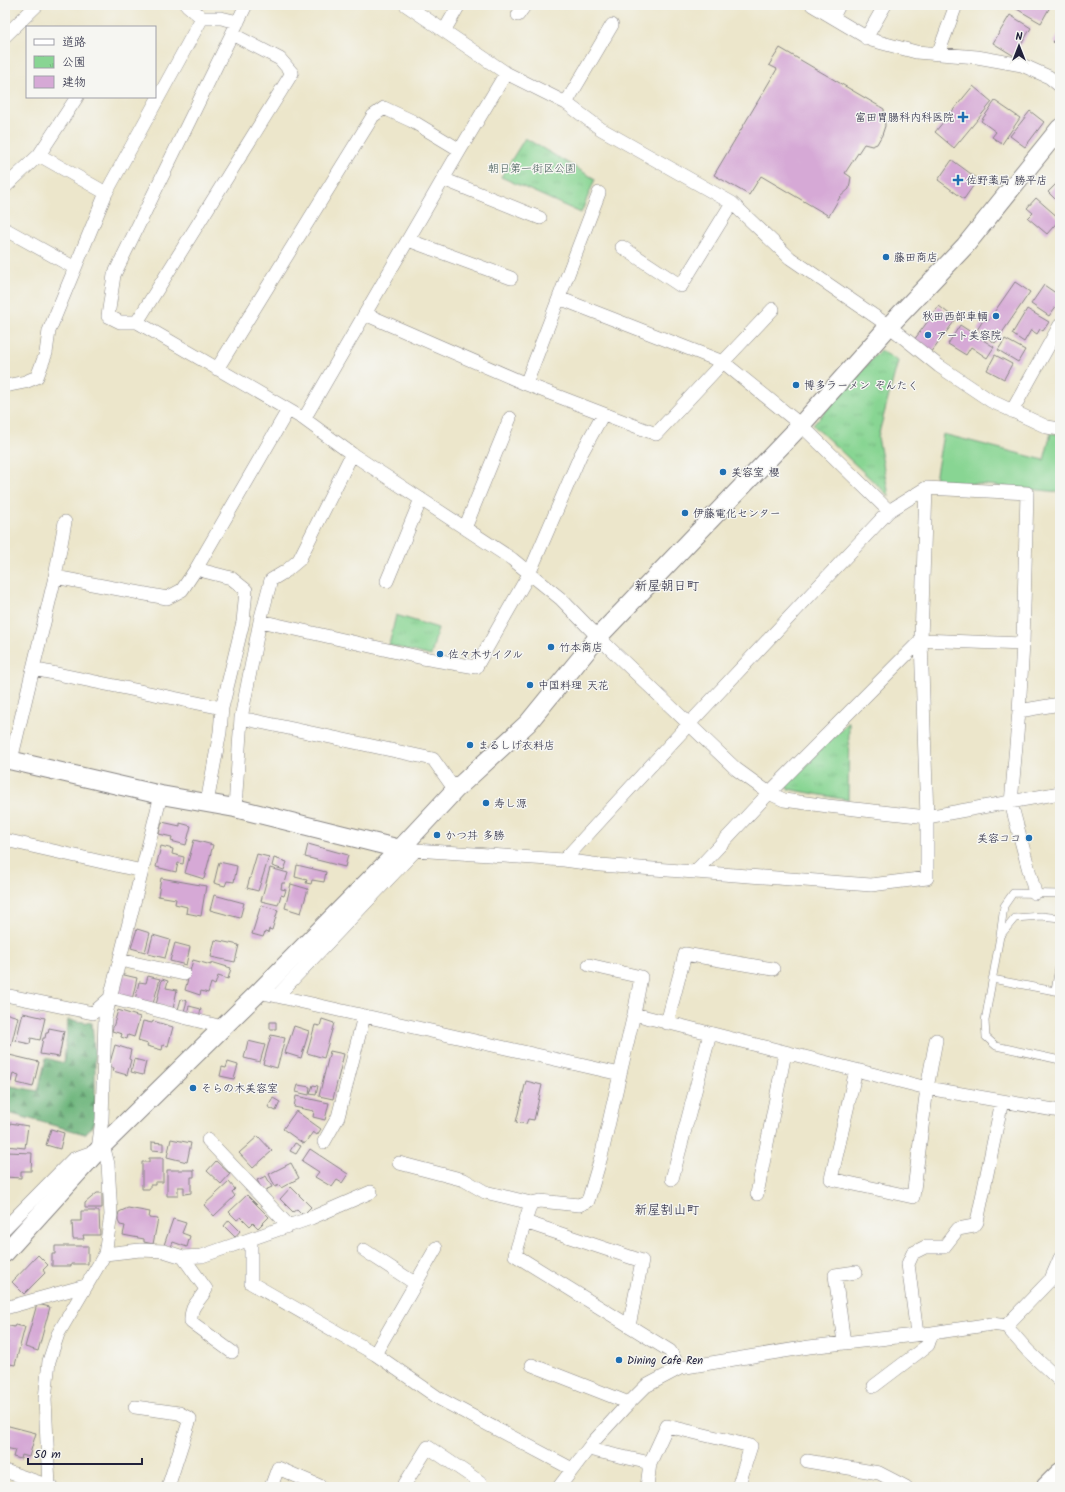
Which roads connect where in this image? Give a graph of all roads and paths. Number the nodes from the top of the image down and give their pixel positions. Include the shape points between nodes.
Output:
1 (37, 5) edge
2 (187, 5) edge
3 (246, 5) edge
4 (406, 5) edge
5 (459, 5) edge
6 (812, 5) edge
7 (839, 5) edge
8 (885, 5) edge
9 (956, 5) edge
10 (834, 17) junction
11 (202, 18) junction
12 (238, 22) junction
13 (612, 25) dead end
14 (444, 31) junction
15 (232, 34) junction
16 (5, 36) edge
17 (866, 38) junction
18 (938, 54) junction
19 (506, 73) junction
20 (1060, 86) edge
21 (76, 98) edge
22 (566, 103) junction
23 (1060, 128) edge
24 (460, 150) junction
25 (39, 155) junction
26 (444, 178) junction
27 (5, 188) edge
28 (106, 193) junction
29 (599, 193) dead end
30 (732, 203) junction
31 (540, 218) dead end
32 (5, 229) edge
33 (408, 240) junction
34 (622, 248) dead end
35 (75, 268) junction
36 (511, 278) dead end
37 (559, 298) junction
38 (773, 309) dead end
39 (365, 314) junction
40 (137, 322) junction
41 (1060, 325) edge
42 (889, 326) junction
43 (723, 362) junction
44 (217, 369) junction
45 (526, 384) junction
46 (5, 386) edge
47 (288, 410) junction
48 (1012, 411) junction
49 (602, 414) junction
50 (510, 418) dead end
51 (304, 419) junction
52 (801, 425) junction
53 (1060, 429) edge
54 (352, 454) junction
55 (926, 488) junction
56 (421, 499) junction
57 (889, 511) junction
58 (66, 522) dead end
59 (465, 528) junction
60 (196, 569) junction
61 (530, 574) junction
62 (55, 577) junction
63 (387, 581) dead end
64 (260, 622) junction
65 (598, 637) junction
66 (921, 640) junction
67 (1023, 644) junction
68 (33, 669) junction
69 (1060, 704) edge
70 (222, 708) junction
71 (1019, 711) junction
72 (241, 718) junction
73 (690, 723) junction
74 (8, 759) edge
75 (455, 790) junction
76 (769, 793) junction
77 (1060, 793) edge
78 (161, 795) junction
79 (208, 802) junction
80 (1011, 803) junction
81 (235, 808) junction
82 (927, 817) junction
83 (5, 840) edge
84 (408, 849) junction
85 (564, 860) junction
86 (142, 871) junction
87 (695, 872) junction
88 (1035, 893) junction
89 (1060, 894) edge
90 (1060, 918) edge
91 (1000, 936) junction
92 (120, 960) junction
93 (1060, 961) edge
94 (589, 965) dead end
95 (773, 969) dead end
96 (184, 974) dead end
97 (992, 979) junction
98 (1057, 991) edge
99 (259, 992) junction
100 (5, 995) edge
101 (277, 996) junction
102 (110, 998) junction
103 (634, 1014) junction
104 (364, 1016) junction
105 (667, 1023) junction
106 (222, 1027) junction
107 (710, 1034) junction
108 (936, 1040) dead end
109 (785, 1053) junction
110 (1060, 1060) edge
111 (856, 1070) junction
112 (620, 1074) junction
113 (927, 1088) junction
114 (1002, 1101) junction
115 (1060, 1111) edge
116 (208, 1140) dead end
117 (324, 1142) dead end
118 (100, 1148) junction
119 (399, 1163) dead end
120 (672, 1179) dead end
121 (371, 1192) dead end
122 (756, 1194) dead end
123 (531, 1203) junction
124 (525, 1222) junction
125 (289, 1226) junction
126 (5, 1228) edge
127 (251, 1239) junction
128 (436, 1248) dead end
129 (364, 1250) dead end
130 (5, 1253) edge
131 (105, 1254) junction
132 (183, 1257) junction
133 (1060, 1258) edge
134 (856, 1272) dead end
135 (416, 1284) junction
136 (85, 1286) junction
137 (5, 1308) edge
138 (629, 1326) junction
139 (1006, 1326) junction
140 (932, 1333) junction
141 (917, 1334) junction
142 (844, 1343) junction
143 (232, 1352) dead end
144 (375, 1354) junction
145 (532, 1365) dead end
146 (680, 1368) junction
147 (1060, 1381) edge
148 (874, 1386) dead end
149 (629, 1403) junction
150 (135, 1407) dead end
151 (588, 1449) junction
152 (807, 1461) dead end
153 (650, 1463) junction
154 (572, 1469) junction
155 (5, 1472) edge
156 (1060, 1472) edge
157 (50, 1487) edge
158 (168, 1487) edge
159 (271, 1487) edge
160 (322, 1487) edge
161 (403, 1487) edge
162 (476, 1487) edge
163 (558, 1487) edge
164 (647, 1487) edge
165 (738, 1487) edge
166 (906, 1487) edge
167 (1045, 1487) edge

1 - 16 street
2 - 11 street
3 - 12 street
4 - 14 street
5 - 14 street
6 - 10 street
7 - 10 street
8 - 17 street
9 - 18 street
10 - 17 street
11 - 12 street via 221,18
11 - 28 street
12 - 15 street
13 - 22 street
14 - 19 street
15 - 40 street via 114,275 108,316 120,322
15 - 40 street via 280,59 292,73
17 - 18 street via 916,52
18 - 20 street via 978,57 1022,65 1049,77
19 - 22 street
19 - 24 street
21 - 25 street
22 - 30 street via 601,129
23 - 42 street via 964,246
24 - 26 street
24 - 44 street via 412,121 384,108 373,116
25 - 27 street
25 - 28 street
26 - 31 street
26 - 33 street
28 - 35 street
29 - 37 street
30 - 34 street via 681,286
30 - 42 street via 790,258
32 - 35 street
33 - 36 street
33 - 39 street
35 - 46 street via 49,331 46,354 37,376 26,382
37 - 43 street
37 - 45 street
38 - 43 street
39 - 45 street
39 - 51 street
40 - 44 street
41 - 48 street
42 - 48 street via 945,370 991,401
42 - 52 street
43 - 49 street via 656,434
43 - 52 street
44 - 47 street
45 - 49 street
47 - 51 street
47 - 60 street
48 - 53 street via 1047,427
49 - 61 street via 580,456
50 - 59 street
51 - 54 street
52 - 57 street
52 - 65 street
54 - 56 street
54 - 64 street via 299,560 271,580
55 - 57 street
55 - 66 street
55 - 67 street via 1027,493
56 - 59 street
56 - 63 street
57 - 73 street
58 - 62 street
59 - 61 street
60 - 62 street via 182,590 167,598
60 - 70 street via 231,578 246,590 243,622
61 - 64 street via 476,667 422,658
61 - 65 street via 561,599
62 - 68 street
64 - 72 street
65 - 73 street
65 - 75 street via 528,723
66 - 67 street
66 - 76 street
66 - 82 street
67 - 71 street
68 - 70 street
68 - 74 street
69 - 71 street
70 - 79 street
71 - 80 street
72 - 75 street via 433,759
72 - 81 street
73 - 76 street via 736,769
73 - 85 street
74 - 78 street
75 - 84 street
76 - 82 street via 784,800
76 - 87 street
77 - 80 street
78 - 79 street
78 - 86 street
79 - 81 street
80 - 82 street
80 - 88 street
81 - 84 street
82 - 87 street via 926,878 872,885
83 - 86 street
84 - 85 street
84 - 99 street
84 - 101 street
85 - 87 street
86 - 92 street
88 - 89 lane
88 - 91 lane via 1014,893 1004,906
90 - 91 lane via 1015,918
91 - 97 lane
92 - 96 street
92 - 102 street
93 - 98 lane
94 - 103 street via 640,977
95 - 105 street via 685,954
97 - 98 lane
97 - 110 lane via 984,1021 986,1037 996,1046
99 - 101 street
99 - 106 street
100 - 102 street via 93,1013
101 - 104 street
102 - 106 street
102 - 118 street via 105,1018
103 - 105 street
103 - 112 street
104 - 112 street
104 - 117 street via 338,1117
105 - 107 street
106 - 118 street
107 - 109 street
107 - 120 street
108 - 113 street
109 - 111 street
109 - 122 street
111 - 113 street
111 - 113 street via 831,1179 913,1197
112 - 123 street via 588,1201 579,1205 540,1201
113 - 114 street
114 - 115 street
114 - 141 street via 978,1222 974,1226 958,1229 944,1247 925,1247 913,1253 908,1264
116 - 125 street
118 - 126 street via 73,1159
118 - 130 street
118 - 131 street via 108,1164 111,1215
119 - 123 street via 464,1180 485,1192
121 - 125 street
123 - 124 street
124 - 138 street via 515,1255
124 - 138 street via 642,1261
125 - 127 street
127 - 132 street via 202,1256
127 - 144 street via 251,1283
128 - 135 street
129 - 135 street
131 - 132 street via 140,1250 164,1251
131 - 136 street
132 - 143 street via 206,1289 191,1309 191,1322
133 - 139 street via 1051,1279
134 - 142 street via 835,1275
135 - 144 street
136 - 137 street
136 - 157 street via 58,1334 49,1361 45,1399
138 - 146 street via 670,1350
139 - 140 street via 992,1324
139 - 147 street
140 - 141 street
140 - 148 street via 928,1345
141 - 142 street
142 - 146 street
144 - 154 street via 440,1400
145 - 149 street
146 - 149 street via 646,1386
149 - 151 street
150 - 158 street via 180,1413 190,1419
151 - 153 street
151 - 154 street
152 - 166 street via 879,1473
153 - 164 street
153 - 165 street via 667,1426 751,1446
154 - 163 street
155 - 157 street
156 - 167 street
159 - 160 street via 278,1468
161 - 162 street via 428,1447 480,1482

